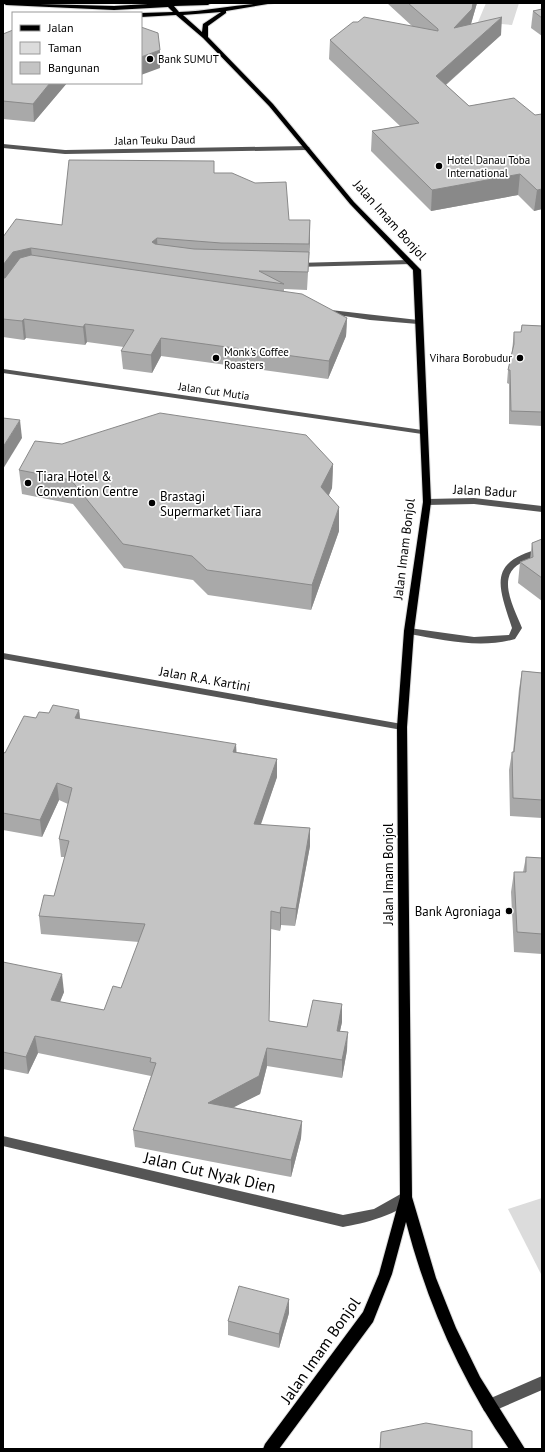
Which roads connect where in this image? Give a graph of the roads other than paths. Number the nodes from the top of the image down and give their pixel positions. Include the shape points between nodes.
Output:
1 (6, 3) edge
2 (208, 3) edge
3 (271, 3) edge
4 (169, 4) edge
5 (3, 9) edge
6 (230, 9) junction
7 (25, 11) dead end
8 (142, 14) edge
9 (178, 14) junction
10 (205, 37) junction
11 (3, 146) edge
12 (307, 148) junction
13 (409, 262) junction
14 (286, 265) edge
15 (319, 310) edge
16 (418, 322) junction
17 (3, 371) edge
18 (422, 432) junction
19 (427, 502) junction
20 (542, 509) edge
21 (542, 551) edge
22 (409, 631) junction
23 (3, 656) edge
24 (402, 727) junction
25 (3, 1141) edge
26 (406, 1197) junction
27 (542, 1383) edge
28 (489, 1406) junction
29 (270, 1449) edge
30 (518, 1449) edge

1 - 4 main road via 114,8
2 - 4 main road
3 - 6 main road
4 - 9 main road, Jalan Imam Bonjol
5 - 7 main road
6 - 9 main road
6 - 10 main road via 205,26
8 - 9 main road
9 - 10 main road, Jalan Imam Bonjol
10 - 12 main road, Jalan Imam Bonjol
11 - 12 street, Jalan Teuku Daud via 65,152
12 - 13 main road, Jalan Imam Bonjol via 352,203
13 - 14 street
13 - 16 main road, Jalan Imam Bonjol via 417,270
15 - 16 street
16 - 18 main road, Jalan Imam Bonjol
17 - 18 street, Jalan Cut Mutia
18 - 19 main road, Jalan Imam Bonjol
19 - 20 street, Jalan Badur via 474,501
19 - 22 main road, Jalan Imam Bonjol
21 - 22 street via 511,565 504,574 504,589 517,628 512,637 498,641 452,638
22 - 24 main road, Jalan Imam Bonjol
23 - 24 street, Jalan R.A. Kartini
24 - 26 main road, Jalan Imam Bonjol
25 - 26 street, Jalan Cut Nyak Dien via 344,1220 365,1218 386,1210
26 - 28 main road, Jalan Imam Bonjol via 418,1246 434,1294 457,1347
26 - 29 main road, Jalan Imam Bonjol via 388,1269 380,1294 368,1317
27 - 28 street
28 - 30 main road, Jalan Imam Bonjol

